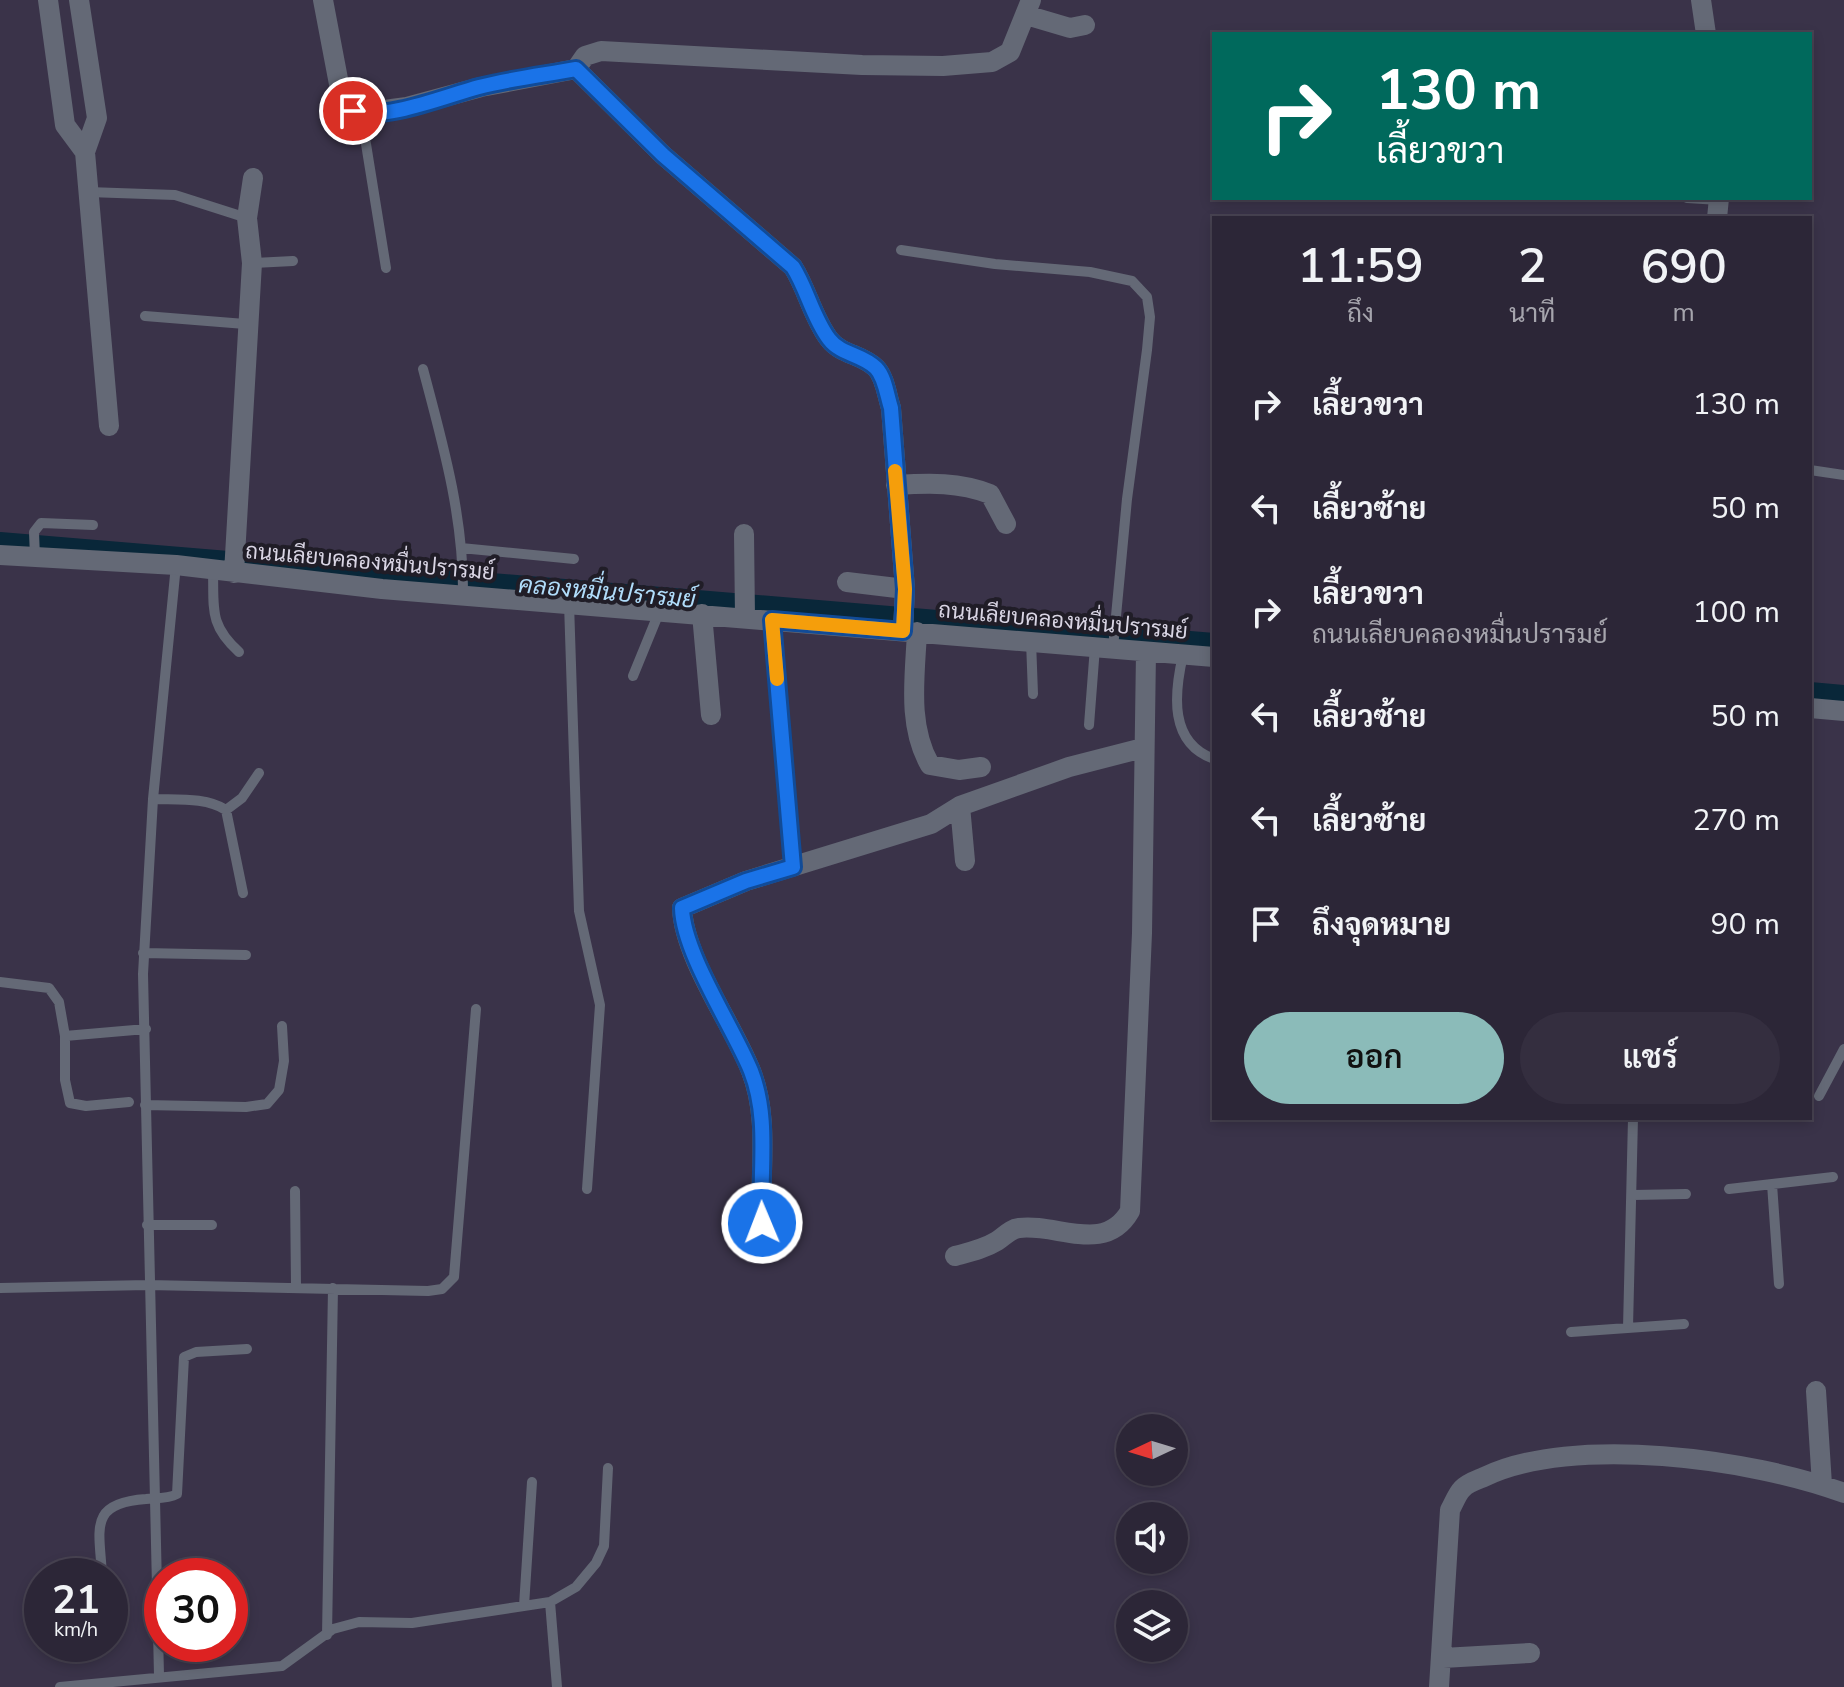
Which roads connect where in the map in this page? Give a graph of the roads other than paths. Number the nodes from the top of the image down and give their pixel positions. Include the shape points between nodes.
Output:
1 (48, 0) edge
2 (79, 0) edge
3 (323, 0) edge
4 (1701, 0) edge
5 (1029, 8) edge
6 (1085, 25) dead end
7 (1706, 32) edge
8 (576, 69) junction
9 (361, 113) junction
10 (85, 152) junction
11 (253, 178) dead end
12 (88, 192) junction
13 (1696, 200) edge
14 (1718, 205) edge
15 (247, 218) junction
16 (901, 250) dead end
17 (293, 261) dead end
18 (252, 263) junction
19 (386, 268) dead end
20 (145, 316) dead end
21 (245, 324) junction
22 (423, 369) dead end
23 (109, 426) dead end
24 (1812, 470) edge
25 (1844, 475) edge
26 (896, 485) junction
27 (1006, 524) dead end
28 (93, 525) dead end
29 (744, 534) dead end
30 (461, 548) junction
31 (0, 555) edge
32 (35, 557) junction
33 (574, 559) dead end
34 (176, 565) junction
35 (223, 572) junction
36 (847, 582) dead end
37 (463, 591) junction
38 (905, 594) junction
39 (569, 603) junction
40 (745, 604) junction
41 (660, 610) junction
42 (702, 614) junction
43 (772, 620) junction
44 (908, 628) junction
45 (1109, 637) junction
46 (1031, 641) junction
47 (239, 652) dead end
48 (1146, 652) junction
49 (1183, 655) junction
50 (1212, 657) edge
51 (633, 676) dead end
52 (1033, 694) dead end
53 (1812, 708) edge
54 (1844, 711) edge
55 (711, 715) dead end
56 (1089, 725) dead end
57 (1143, 748) junction
58 (1212, 758) edge
59 (981, 767) dead end
60 (259, 773) dead end
61 (153, 799) junction
62 (960, 806) junction
63 (226, 810) junction
64 (965, 861) dead end
65 (793, 867) junction
66 (243, 893) dead end
67 (143, 953) junction
68 (246, 955) dead end
69 (0, 982) edge
70 (476, 1009) dead end
71 (282, 1026) dead end
72 (146, 1029) junction
73 (65, 1036) junction
74 (1844, 1049) edge
75 (1819, 1096) dead end
76 (129, 1102) dead end
77 (145, 1105) junction
78 (1633, 1120) edge
79 (1833, 1177) dead end
80 (1772, 1184) junction
81 (587, 1189) dead end
82 (1729, 1189) dead end
83 (295, 1191) dead end
84 (1686, 1194) dead end
85 (1633, 1195) junction
86 (762, 1223) dead end
87 (147, 1225) junction
88 (212, 1225) dead end
89 (955, 1256) dead end
90 (1779, 1284) dead end
91 (148, 1285) junction
92 (296, 1287) junction
93 (0, 1288) edge
94 (333, 1288) junction
95 (1684, 1324) dead end
96 (1628, 1328) junction
97 (1571, 1332) dead end
98 (247, 1349) dead end
99 (1816, 1391) dead end
100 (608, 1468) dead end
101 (532, 1482) dead end
102 (1822, 1485) junction
103 (1844, 1493) edge
104 (154, 1498) junction
105 (101, 1558) edge
106 (550, 1602) junction
107 (524, 1606) junction
108 (327, 1635) junction
109 (1530, 1653) dead end
110 (1453, 1658) junction
111 (159, 1675) junction
112 (60, 1687) edge
113 (557, 1687) edge
114 (1439, 1687) edge

1 - 10 street via 65,125
2 - 10 street via 97,118
3 - 9 street via 342,100
4 - 7 street
5 - 6 street via 1048,24
5 - 8 street via 1010,52 992,62 876,65 601,51 585,56
8 - 9 street
8 - 26 street via 663,155 793,267 834,345 877,368 891,408
9 - 19 lane
10 - 12 street
11 - 15 street
12 - 15 lane via 175,195
12 - 23 street
13 - 14 lane
15 - 18 street
16 - 45 lane via 1090,272 1132,281 1147,297 1147,350
17 - 18 lane
18 - 21 street
20 - 21 lane
21 - 35 street
22 - 30 lane via 448,466
24 - 25 lane
26 - 27 street via 973,487 990,494
26 - 38 street
28 - 32 lane via 41,523 34,532
29 - 40 street
30 - 33 lane
30 - 37 lane
31 - 32 street, ถนนเลียบคลองหมื่นปรารมย์
32 - 34 street, ถนนเลียบคลองหมื่นปรารมย์
34 - 35 street, ถนนเลียบคลองหมื่นปรารมย์
34 - 61 lane
35 - 37 street, ถนนเลียบคลองหมื่นปรารมย์
35 - 47 lane via 214,621
36 - 38 street
37 - 39 street, ถนนเลียบคลองหมื่นปรารมย์
38 - 44 street
39 - 41 street, ถนนเลียบคลองหมื่นปรารมย์
39 - 81 lane via 579,911 600,1005
40 - 42 street, ถนนเลียบคลองหมื่นปรารมย์
40 - 43 street, ถนนเลียบคลองหมื่นปรารมย์
41 - 42 street, ถนนเลียบคลองหมื่นปรารมย์
41 - 51 lane
42 - 55 street
43 - 44 street, ถนนเลียบคลองหมื่นปรารมย์
43 - 65 lane
44 - 46 street, ถนนเลียบคลองหมื่นปรารมย์
44 - 59 street via 920,748 930,765
45 - 46 street, ถนนเลียบคลองหมื่นปรารมย์
45 - 48 street, ถนนเลียบคลองหมื่นปรารมย์
45 - 56 lane
46 - 52 lane
48 - 49 street, ถนนเลียบคลองหมื่นปรารมย์
48 - 57 street
49 - 50 street, ถนนเลียบคลองหมื่นปรารมย์
49 - 58 lane via 1177,681 1179,724 1190,745
53 - 54 street
57 - 62 street via 1069,767
57 - 89 street via 1142,933 1130,1211 1122,1224 1106,1232 1083,1237 1014,1228 979,1250
60 - 63 lane
61 - 63 lane via 204,802
61 - 67 lane
62 - 64 street
62 - 65 street via 931,824
63 - 66 lane
65 - 86 street via 686,904 682,912 700,966 751,1072 760,1105
67 - 68 lane
67 - 72 lane
69 - 73 lane via 49,988 59,1002
70 - 94 lane via 454,1277 442,1289 428,1291
71 - 77 lane via 279,1090 267,1104
72 - 73 lane
72 - 77 lane
73 - 76 lane via 70,1103
74 - 75 lane
77 - 87 lane
78 - 85 lane
79 - 80 lane
80 - 82 lane
80 - 90 lane
83 - 92 lane
84 - 85 lane
85 - 96 lane
87 - 88 lane
87 - 91 lane
91 - 92 lane
91 - 93 lane
91 - 104 lane
92 - 94 lane
94 - 108 lane
95 - 96 lane
96 - 97 lane
98 - 104 lane via 184,1357 177,1494
99 - 102 street
100 - 106 lane via 604,1546 576,1587
101 - 107 lane
102 - 103 street
102 - 110 street via 1739,1467 1617,1456 1549,1456 1492,1473 1463,1488 1450,1510
104 - 105 lane via 122,1501 103,1514
104 - 111 lane
106 - 107 lane
106 - 113 lane
107 - 108 lane via 412,1623 359,1622
108 - 111 lane via 282,1666
109 - 110 street
110 - 114 street
111 - 112 lane

